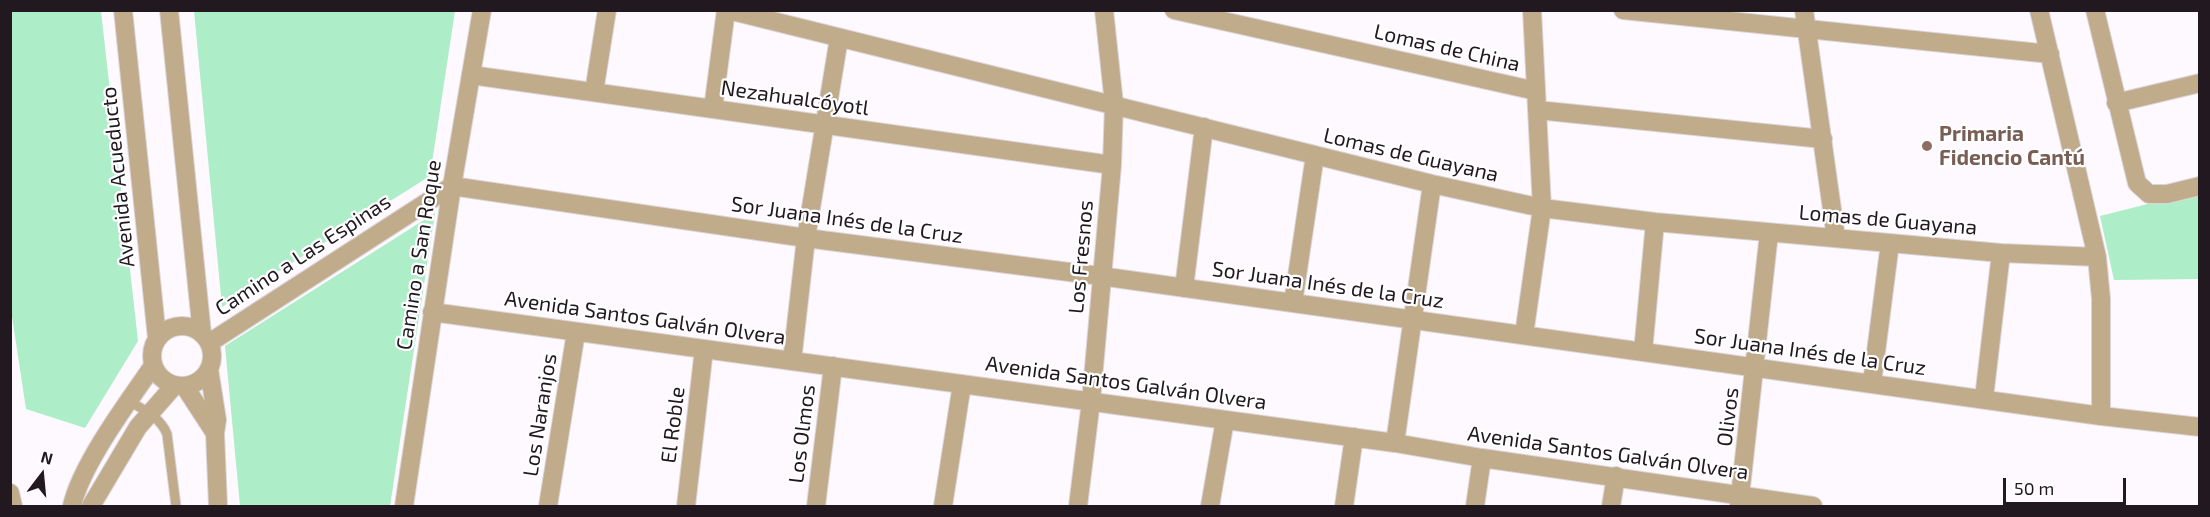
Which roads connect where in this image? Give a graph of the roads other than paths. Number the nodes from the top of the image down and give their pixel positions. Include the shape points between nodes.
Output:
1 (123, 10) edge
2 (169, 10) edge
3 (482, 10) edge
4 (607, 10) edge
5 (727, 10) edge
6 (1104, 10) edge
7 (1174, 10) edge
8 (1532, 10) edge
9 (1623, 10) edge
10 (1804, 10) edge
11 (2039, 10) edge
12 (2095, 10) edge
13 (1808, 29) junction
14 (838, 38) junction
15 (2050, 54) junction
16 (471, 75) junction
17 (2199, 83) edge
18 (1536, 91) junction
19 (594, 92) junction
20 (2115, 103) junction
21 (1114, 105) junction
22 (713, 109) junction
23 (1537, 110) junction
24 (824, 124) junction
25 (1204, 127) junction
26 (1822, 139) junction
27 (1315, 155) junction
28 (1112, 165) junction
29 (1432, 184) junction
30 (452, 186) junction
31 (2199, 186) edge
32 (1542, 208) junction
33 (1655, 222) junction
34 (1769, 232) junction
35 (806, 238) junction
36 (1836, 238) junction
37 (1890, 243) junction
38 (2001, 253) junction
39 (2097, 257) junction
40 (1101, 276) junction
41 (1184, 288) junction
42 (1293, 303) junction
43 (432, 312) junction
44 (1413, 320) junction
45 (576, 332) junction
46 (1524, 336) junction
47 (158, 338) junction
48 (205, 338) junction
49 (704, 349) junction
50 (1643, 352) junction
51 (792, 361) junction
52 (153, 366) junction
53 (833, 366) junction
54 (1756, 368) junction
55 (209, 369) junction
56 (1872, 383) junction
57 (962, 384) junction
58 (180, 386) junction
59 (1984, 398) junction
60 (129, 401) junction
61 (1091, 401) junction
62 (148, 413) junction
63 (2101, 416) junction
64 (1225, 420) junction
65 (2199, 427) edge
66 (215, 433) junction
67 (1354, 437) junction
68 (1395, 442) junction
69 (1482, 458) junction
70 (1616, 476) junction
71 (10, 493) edge
72 (1740, 501) edge
73 (13, 507) edge
74 (72, 507) edge
75 (91, 507) edge
76 (176, 507) edge
77 (218, 507) edge
78 (404, 507) edge
79 (548, 507) edge
80 (686, 507) edge
81 (816, 507) edge
82 (943, 507) edge
83 (1078, 507) edge
84 (1210, 507) edge
85 (1344, 507) edge
86 (1475, 507) edge
87 (1611, 507) edge
88 (1814, 507) edge

1 - 47 street, Avenida Acueducto
2 - 48 street
3 - 16 street, Camino a San Roque
4 - 19 street
5 - 14 street, Lomas de Guayana
5 - 22 street
6 - 21 street, Los Fresnos
7 - 18 street, Lomas de China
8 - 18 street
9 - 13 street
10 - 13 street
11 - 15 street
12 - 20 street
13 - 15 street
13 - 26 street
14 - 21 street, Lomas de Guayana
14 - 24 street
15 - 39 street
16 - 19 street, Nezahualcóyotl
16 - 30 street, Camino a San Roque
17 - 20 street
18 - 23 street
19 - 22 street, Nezahualcóyotl
20 - 31 street via 2137,183 2149,194 2168,194
21 - 25 street, Lomas de Guayana
21 - 28 street, Los Fresnos
22 - 24 street, Nezahualcóyotl
23 - 26 street
23 - 32 street
24 - 28 street, Nezahualcóyotl
24 - 35 street
25 - 27 street, Lomas de Guayana
25 - 41 street
26 - 36 street
27 - 29 street, Lomas de Guayana
27 - 42 street
28 - 40 street, Los Fresnos
29 - 32 street, Lomas de Guayana
29 - 44 street
30 - 35 street, Sor Juana Inés de la Cruz
30 - 43 street, Camino a San Roque
30 - 48 street, Camino a Las Espinas
32 - 33 street, Lomas de Guayana
32 - 46 street
33 - 34 street, Lomas de Guayana
33 - 50 street
34 - 36 street, Lomas de Guayana
34 - 54 street, Olivos
35 - 40 street, Sor Juana Inés de la Cruz
35 - 51 street
36 - 37 street, Lomas de Guayana
37 - 38 street, Lomas de Guayana
37 - 56 street
38 - 39 street, Lomas de Guayana
38 - 59 street
39 - 63 street
40 - 41 street, Sor Juana Inés de la Cruz
40 - 61 street, Los Fresnos
41 - 42 street, Sor Juana Inés de la Cruz
42 - 44 street, Sor Juana Inés de la Cruz
43 - 45 street, Avenida Santos Galván Olvera
43 - 78 street, Camino a San Roque
44 - 46 street, Sor Juana Inés de la Cruz
44 - 68 street
45 - 49 street, Avenida Santos Galván Olvera
45 - 79 street, Los Naranjos
46 - 50 street, Sor Juana Inés de la Cruz
47 - 48 street via 165,331 183,326
47 - 52 street via 153,347
48 - 55 street via 212,351
49 - 51 street, Avenida Santos Galván Olvera
49 - 80 street, El Roble
50 - 54 street, Sor Juana Inés de la Cruz
51 - 53 street, Avenida Santos Galván Olvera
52 - 58 street via 158,375
52 - 60 street
53 - 57 street, Avenida Santos Galván Olvera
53 - 81 street, Los Olmos
54 - 56 street, Sor Juana Inés de la Cruz
54 - 72 street, Olivos
55 - 58 street via 202,379
55 - 66 street via 217,420
56 - 59 street, Sor Juana Inés de la Cruz
57 - 61 street, Avenida Santos Galván Olvera
57 - 82 street
58 - 62 street
58 - 66 street
59 - 63 street, Sor Juana Inés de la Cruz
60 - 62 lane
60 - 74 street via 77,489
61 - 64 street, Avenida Santos Galván Olvera
61 - 83 street, Los Fresnos
62 - 75 street
62 - 76 lane via 159,420 167,434
63 - 65 street, Sor Juana Inés de la Cruz
64 - 67 street, Avenida Santos Galván Olvera
64 - 84 street
66 - 77 street
67 - 68 street, Avenida Santos Galván Olvera
67 - 85 street
68 - 69 street, Avenida Santos Galván Olvera
69 - 70 street, Avenida Santos Galván Olvera
69 - 86 street
70 - 72 street, Avenida Santos Galván Olvera
70 - 87 street
71 - 73 street
72 - 88 street, Avenida Santos Galván Olvera

